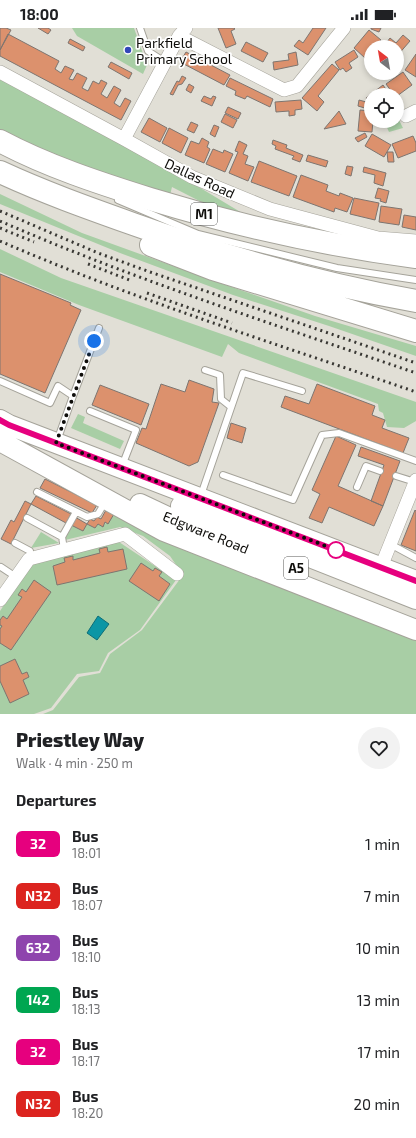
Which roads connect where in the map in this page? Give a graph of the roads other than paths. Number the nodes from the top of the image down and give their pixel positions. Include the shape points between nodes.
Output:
1 (140, 28) edge
2 (344, 28) edge
3 (182, 32) edge
4 (165, 62) junction
5 (0, 72) edge
6 (124, 139) junction
7 (0, 141) edge
8 (0, 150) edge
9 (0, 172) edge
10 (63, 199) junction
11 (118, 200) junction
12 (416, 241) edge
13 (416, 258) edge
14 (416, 265) edge
15 (416, 280) edge
16 (410, 298) edge
17 (99, 328) dead end
18 (416, 332) edge
19 (205, 370) dead end
20 (0, 381) edge
21 (302, 391) dead end
22 (73, 396) junction
23 (231, 407) junction
24 (90, 411) dead end
25 (3, 429) edge
26 (56, 443) junction
27 (416, 461) edge
28 (121, 468) junction
29 (380, 471) dead end
30 (223, 475) dead end
31 (396, 476) dead end
32 (416, 481) edge
33 (358, 487) dead end
34 (37, 492) dead end
35 (200, 499) junction
36 (101, 509) dead end
37 (76, 512) junction
38 (27, 518) dead end
39 (15, 543) dead end
40 (63, 543) junction
41 (390, 544) junction
42 (32, 558) junction
43 (416, 558) edge
44 (1, 567) edge
45 (381, 567) junction
46 (177, 574) dead end
47 (16, 578) junction
48 (416, 581) edge
49 (416, 599) edge
50 (0, 600) edge
51 (416, 616) edge
52 (416, 630) edge

1 - 4 lane via 148,51
2 - 3 street via 297,86 284,90
3 - 4 street
4 - 6 street
5 - 6 street, Dallas Road
6 - 12 street, Dallas Road via 192,177 270,209 378,238
7 - 13 highway, M1 via 62,169 186,210 288,235
8 - 11 highway, M1 via 74,184
9 - 10 highway, M1
10 - 16 highway, M1 via 229,257 302,276
10 - 18 highway, M1 via 138,240 213,269
11 - 14 highway, M1 via 184,219 313,250
11 - 15 lane via 198,234 336,268
17 - 22 lane
19 - 23 lane via 220,375 222,399
20 - 22 lane via 50,403 58,386
21 - 23 lane via 243,373
22 - 26 lane
23 - 35 lane
24 - 28 lane via 136,430
25 - 26 main road
25 - 49 main road, Edgware Road / A5 via 175,504
25 - 51 main road, Edgware Road / A5 via 176,520
25 - 52 main road via 164,531
26 - 28 main road
27 - 30 lane via 339,433 322,435 293,500
28 - 35 main road
29 - 33 lane via 366,466
31 - 32 lane
32 - 41 street
34 - 37 lane
35 - 45 main road
36 - 37 lane via 98,514 87,517
37 - 40 lane
38 - 40 lane
39 - 42 lane via 30,551
40 - 42 street
40 - 46 street via 125,534
41 - 43 lane
41 - 45 street
42 - 47 street via 28,558
44 - 47 lane
45 - 48 main road
47 - 50 street

